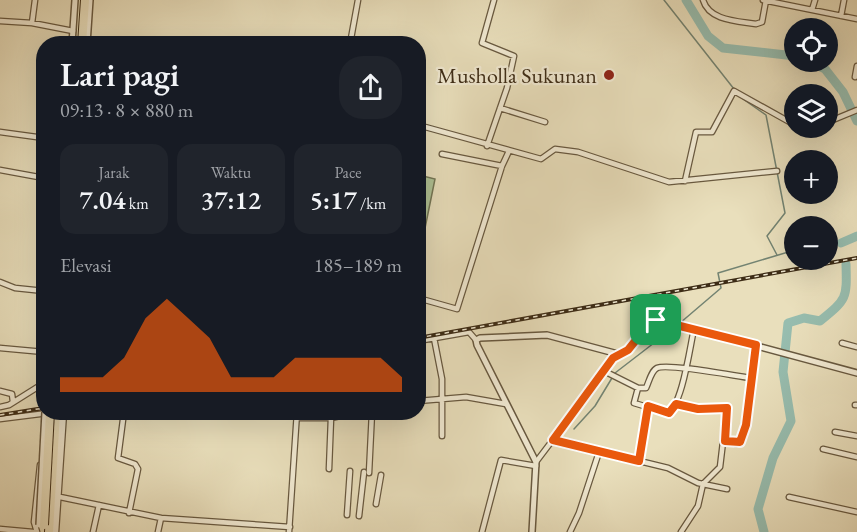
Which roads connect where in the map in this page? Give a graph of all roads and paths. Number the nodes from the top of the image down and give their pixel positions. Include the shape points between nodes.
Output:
1 (35, 0) edge
2 (75, 0) edge
3 (80, 0) edge
4 (85, 0) edge
5 (90, 0) edge
6 (358, 0) edge
7 (494, 0) edge
8 (703, 0) edge
9 (765, 0) edge
10 (815, 0) edge
11 (844, 0) edge
12 (812, 10) junction
13 (841, 16) junction
14 (857, 19) edge
15 (0, 21) edge
16 (32, 23) junction
17 (73, 31) junction
18 (73, 36) edge
19 (78, 36) edge
20 (83, 36) edge
21 (88, 36) edge
22 (351, 36) edge
23 (857, 66) edge
24 (855, 77) dead end
25 (500, 108) junction
26 (857, 110) edge
27 (784, 118) edge
28 (838, 118) edge
29 (545, 122) dead end
30 (426, 127) edge
31 (0, 132) edge
32 (36, 137) edge
33 (487, 146) junction
34 (509, 152) junction
35 (442, 154) dead end
36 (502, 166) junction
37 (0, 170) edge
38 (777, 171) dead end
39 (36, 177) edge
40 (685, 181) junction
41 (0, 282) edge
42 (36, 290) edge
43 (426, 300) edge
44 (694, 329) junction
45 (434, 338) junction
46 (426, 340) edge
47 (476, 340) junction
48 (842, 344) dead end
49 (756, 345) junction
50 (857, 347) edge
51 (0, 348) edge
52 (36, 351) edge
53 (618, 354) junction
54 (684, 369) junction
55 (604, 371) junction
56 (857, 373) edge
57 (751, 378) junction
58 (36, 387) edge
59 (638, 388) junction
60 (0, 391) edge
61 (443, 398) junction
62 (426, 399) edge
63 (13, 402) junction
64 (506, 404) junction
65 (676, 404) junction
66 (648, 406) junction
67 (0, 407) edge
68 (36, 414) edge
69 (0, 419) edge
70 (46, 420) edge
71 (55, 420) edge
72 (62, 420) edge
73 (63, 420) edge
74 (123, 420) edge
75 (297, 420) edge
76 (331, 420) edge
77 (371, 420) edge
78 (835, 432) dead end
79 (442, 436) dead end
80 (857, 436) edge
81 (553, 440) junction
82 (725, 441) junction
83 (824, 449) dead end
84 (599, 452) junction
85 (857, 457) edge
86 (639, 461) junction
87 (536, 464) junction
88 (330, 469) dead end
89 (350, 471) dead end
90 (381, 475) dead end
91 (704, 484) junction
92 (727, 489) dead end
93 (60, 497) junction
94 (789, 497) dead end
95 (376, 504) dead end
96 (99, 505) junction
97 (857, 512) edge
98 (129, 513) junction
99 (348, 515) dead end
100 (359, 516) dead end
101 (161, 518) junction
102 (0, 529) edge
103 (45, 530) edge
104 (290, 530) edge
105 (93, 532) edge
106 (158, 532) edge
107 (482, 532) edge
108 (532, 532) edge
109 (570, 532) edge
110 (681, 532) edge

1 - 16 street
2 - 17 street
3 - 19 highway
4 - 20 highway
5 - 21 street
6 - 22 street
7 - 25 street via 482,43 514,56
8 - 9 street via 712,14 756,24 762,22
9 - 12 street
10 - 12 street
11 - 13 street
12 - 13 street
13 - 14 street
15 - 16 street
16 - 17 street
17 - 18 street
23 - 24 street
25 - 29 street
25 - 33 street
26 - 28 street
27 - 40 street via 735,91 712,132 696,132
30 - 33 street
31 - 32 street
33 - 34 street
34 - 36 street
34 - 40 street via 541,159 550,151 563,149 666,181
35 - 36 street
36 - 43 street via 457,309
37 - 39 street
38 - 40 street
41 - 42 street
44 - 49 street
44 - 53 street via 663,320 652,321 628,350
44 - 54 street
45 - 46 street
45 - 47 street via 469,332
45 - 61 street
47 - 53 street via 547,335
47 - 64 street
48 - 50 street
49 - 56 street
49 - 57 street
51 - 52 street
53 - 55 street
54 - 57 street
54 - 59 street via 656,368 646,388
54 - 65 street
55 - 59 street
55 - 81 street
57 - 82 street via 742,439 737,444
58 - 63 street
59 - 66 street via 634,403
60 - 63 street via 12,394
61 - 62 street
61 - 64 street via 466,397
61 - 79 street
63 - 67 street
64 - 87 street
65 - 66 street via 669,413
65 - 82 street via 698,409 727,408
66 - 86 street
68 - 69 street
70 - 103 highway, bridge
71 - 103 highway
72 - 103 street
73 - 93 street
74 - 98 street via 118,458 138,469
75 - 104 street
76 - 88 street
77 - 100 street
78 - 80 street
81 - 84 street
81 - 87 street
82 - 91 street via 720,467
83 - 85 street
84 - 86 street
84 - 109 street
86 - 91 street via 668,468
87 - 107 street via 501,460
87 - 108 street
89 - 99 street
90 - 95 street
91 - 92 street
91 - 110 street via 698,506
93 - 96 street
93 - 103 street
94 - 97 street
96 - 98 street
96 - 105 street
98 - 101 street
101 - 104 street
101 - 106 street
102 - 103 street

